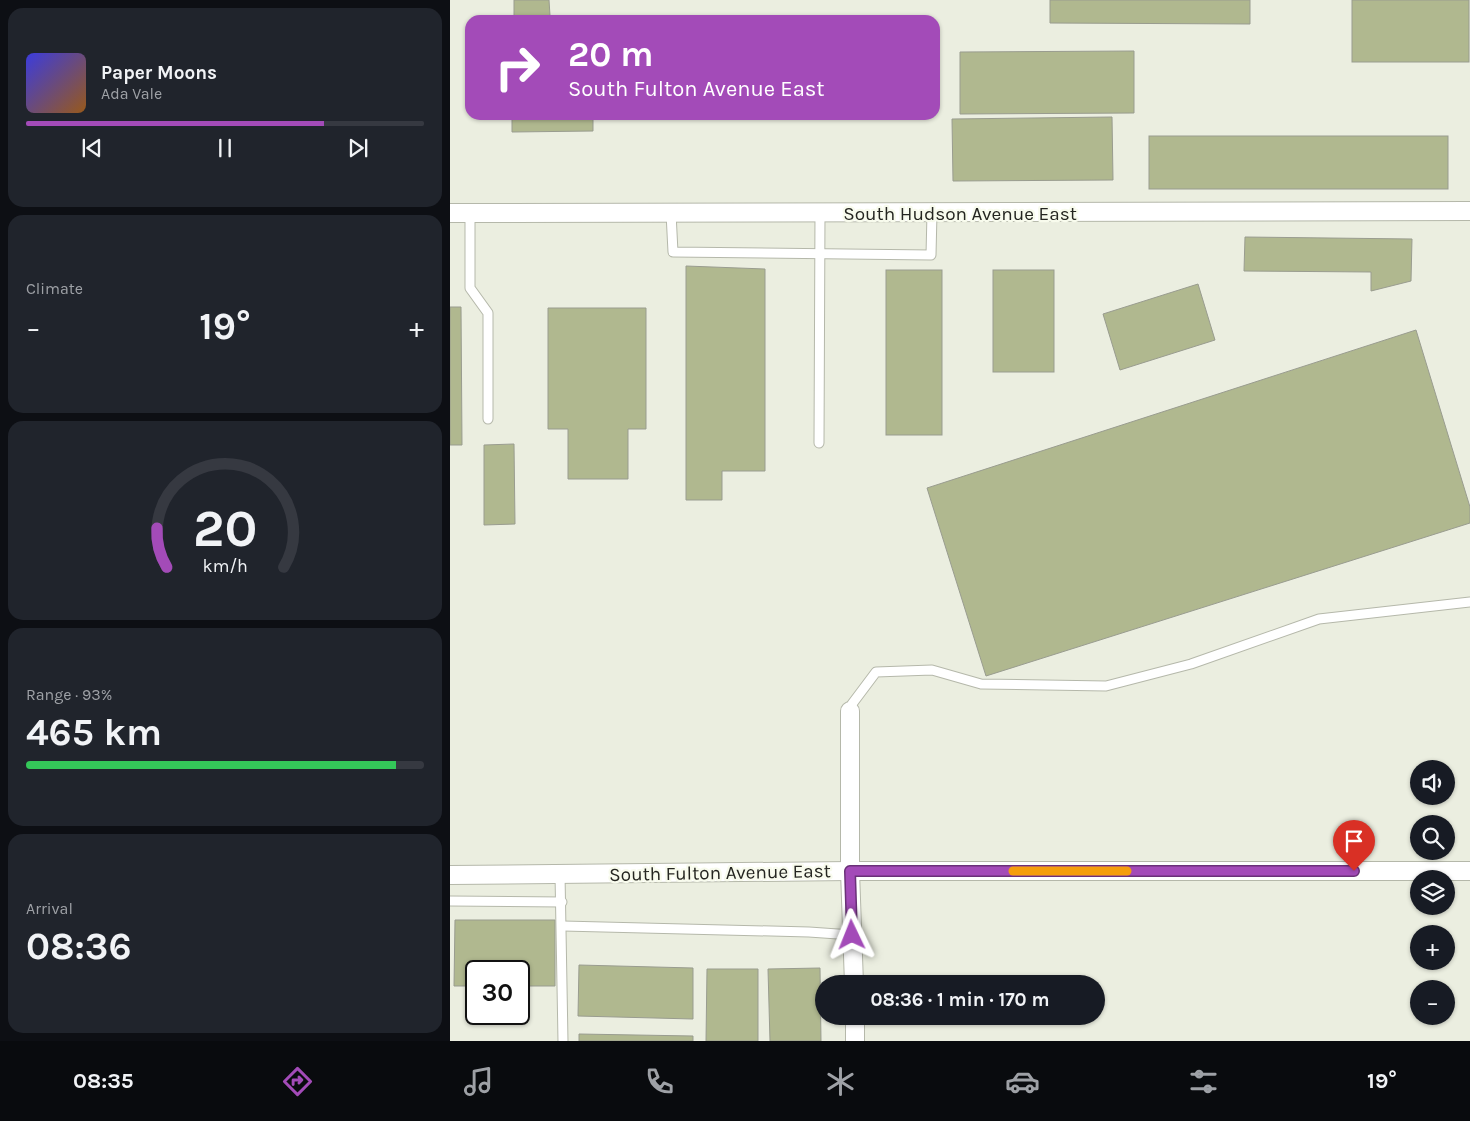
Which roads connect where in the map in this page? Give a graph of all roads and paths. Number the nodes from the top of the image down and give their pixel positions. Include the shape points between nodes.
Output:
1 (1470, 211) edge
2 (450, 213) edge
3 (470, 213) junction
4 (671, 213) junction
5 (820, 213) junction
6 (932, 213) junction
7 (821, 255) junction
8 (488, 419) dead end
9 (819, 443) dead end
10 (1470, 602) edge
11 (850, 711) joint
12 (850, 871) junction
13 (1470, 871) edge
14 (560, 874) junction
15 (450, 875) edge
16 (450, 901) edge
17 (562, 902) junction
18 (563, 926) junction
19 (852, 935) junction
20 (854, 975) edge
21 (854, 1025) edge
22 (563, 1041) edge
23 (855, 1041) edge

1 - 6 street, South Hudson Avenue East
2 - 3 street, South Hudson Avenue East
3 - 4 street, South Hudson Avenue East
3 - 8 lane via 470,288 488,313
4 - 5 street, South Hudson Avenue East
4 - 7 lane via 673,252
5 - 6 street, South Hudson Avenue East
5 - 7 lane
6 - 7 lane via 931,255
7 - 9 lane
10 - 11 lane via 1319,619 1191,664 1106,686 981,684 932,670 876,672
11 - 12 street
12 - 13 street, South Fulton Avenue East
12 - 14 street, South Fulton Avenue East
12 - 19 street
14 - 15 street, South Fulton Avenue East
14 - 17 lane
16 - 17 lane
17 - 18 lane
18 - 19 lane
18 - 22 lane
19 - 20 street
21 - 23 street

